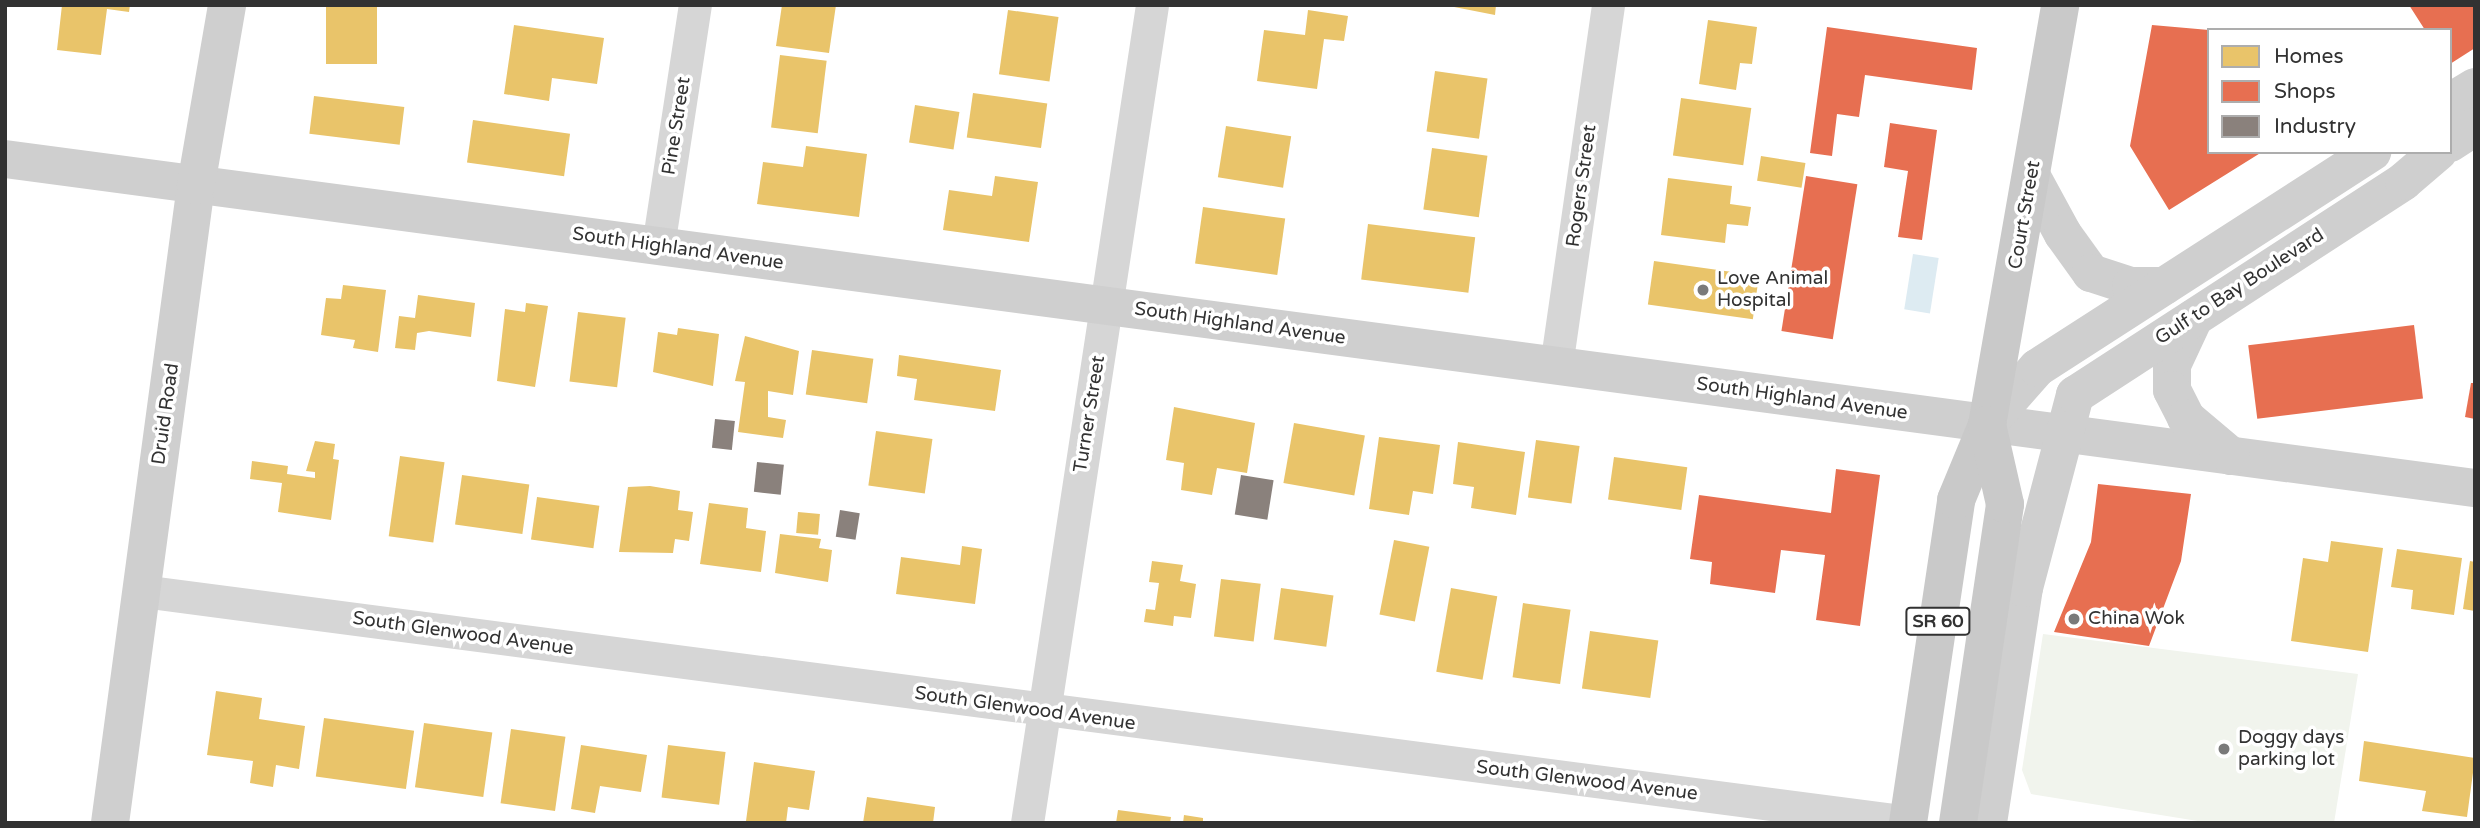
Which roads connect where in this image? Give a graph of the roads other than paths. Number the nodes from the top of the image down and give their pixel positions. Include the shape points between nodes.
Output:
1 (227, 5) edge
2 (695, 5) edge
3 (1152, 5) edge
4 (1608, 5) edge
5 (2060, 5) edge
6 (2475, 87) edge
7 (2452, 101) edge
8 (2475, 127) edge
9 (2452, 142) edge
10 (2369, 154) edge
11 (2436, 154) edge
12 (5, 159) edge
13 (2032, 177) junction
14 (196, 185) junction
15 (658, 247) junction
16 (2164, 286) junction
17 (1107, 306) junction
18 (2194, 318) junction
19 (1556, 366) junction
20 (1987, 425) junction
21 (2064, 435) junction
22 (2231, 456) junction
23 (2475, 488) edge
24 (142, 590) junction
25 (1045, 712) junction
26 (1908, 822) edge
27 (110, 823) edge
28 (1027, 823) edge
29 (1958, 823) edge
30 (1988, 823) edge

1 - 14 street, Druid Road
2 - 15 street, Pine Street
3 - 17 street, Turner Street
4 - 19 street, Rogers Street
5 - 13 main road, Court Street / SR 60
6 - 7 street
8 - 9 street
10 - 16 street
11 - 18 street, Gulf to Bay Boulevard via 2404,181
12 - 14 street, South Highland Avenue
13 - 16 street via 2091,273 2131,286
13 - 20 main road, Court Street / SR 60
14 - 15 street, South Highland Avenue
14 - 24 street, Druid Road
15 - 17 street, South Highland Avenue
16 - 20 street via 2037,368
17 - 19 street, South Highland Avenue
17 - 25 street, Turner Street
18 - 21 street, Gulf to Bay Boulevard via 2075,395
18 - 22 street via 2172,365 2172,390 2186,418
19 - 20 street, South Highland Avenue
20 - 21 street, South Highland Avenue
20 - 26 main road, SR 60 via 1956,499
20 - 29 main road, SR 60 via 2005,504
21 - 22 street, South Highland Avenue
21 - 30 street, Gulf to Bay Boulevard via 2024,588
22 - 23 street, South Highland Avenue
24 - 25 street, South Glenwood Avenue
24 - 27 street, Druid Road
25 - 26 street, South Glenwood Avenue
25 - 28 street, Turner Street

